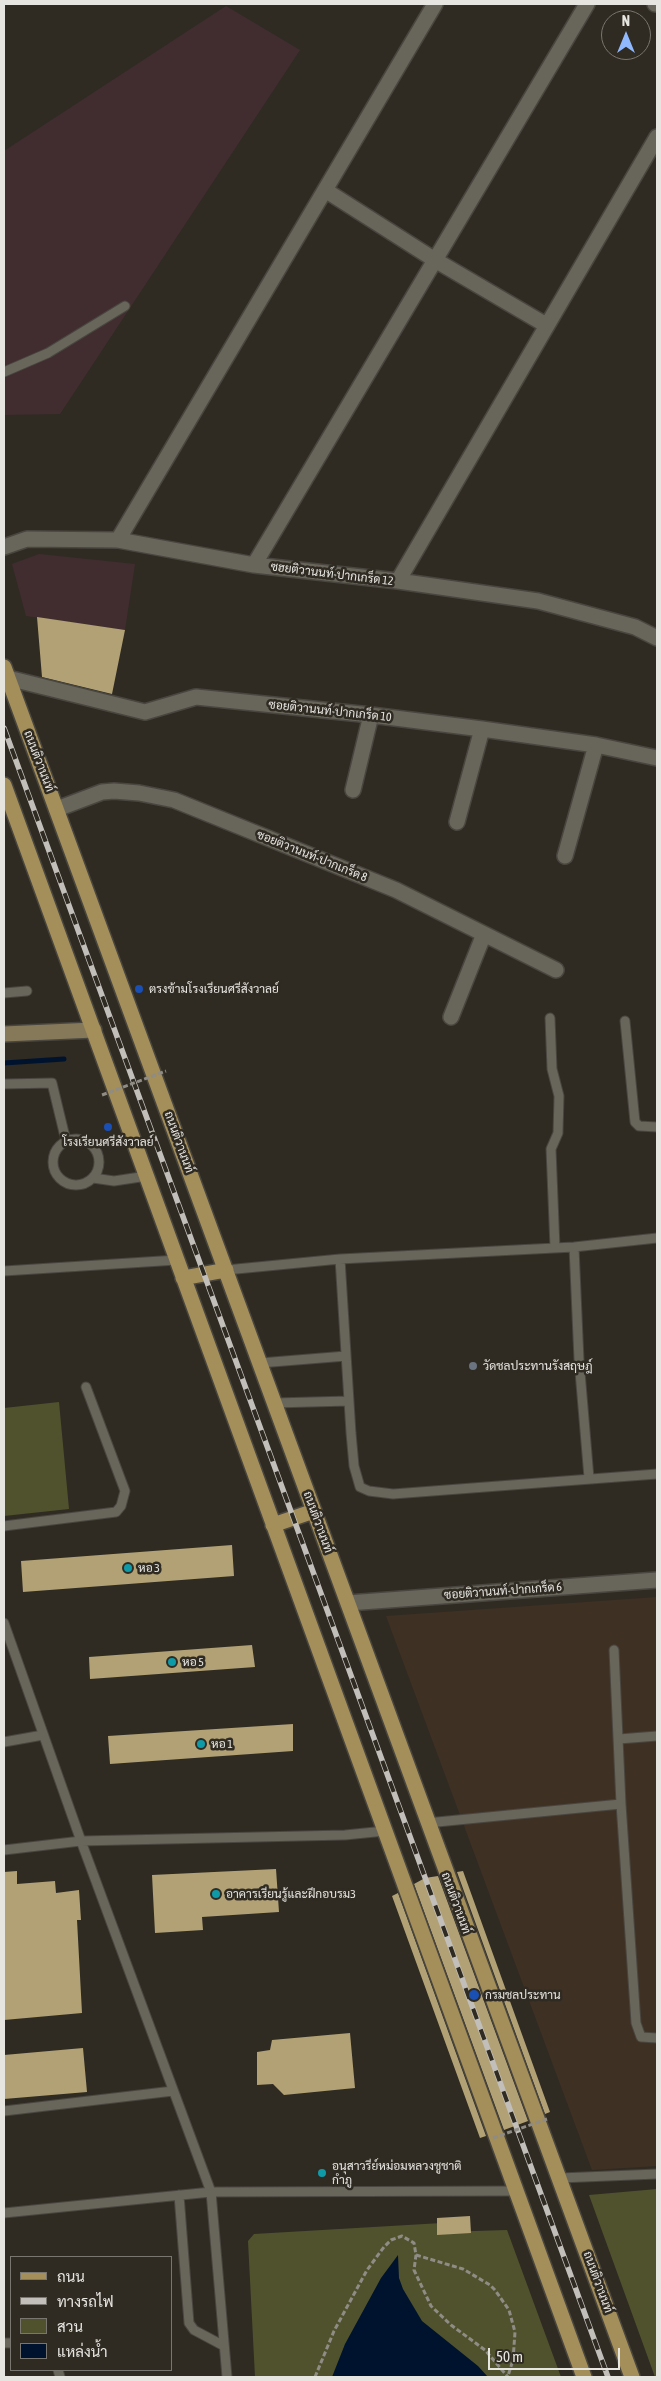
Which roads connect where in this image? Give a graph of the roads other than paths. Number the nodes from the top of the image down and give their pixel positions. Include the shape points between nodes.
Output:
1 (435, 4) edge
2 (587, 4) edge
3 (657, 137) edge
4 (325, 190) junction
5 (434, 260) junction
6 (125, 306) dead end
7 (546, 324) junction
8 (4, 372) edge
9 (118, 540) junction
10 (4, 547) edge
11 (254, 565) junction
12 (398, 581) junction
13 (657, 638) edge
14 (6, 672) edge
15 (371, 714) junction
16 (482, 729) junction
17 (596, 745) junction
18 (657, 758) edge
19 (4, 785) edge
20 (353, 790) dead end
21 (57, 809) junction
22 (457, 822) dead end
23 (565, 856) dead end
24 (484, 934) junction
25 (556, 970) dead end
26 (27, 991) dead end
27 (4, 993) edge
28 (452, 1017) dead end
29 (550, 1018) dead end
30 (625, 1021) dead end
31 (94, 1030) junction
32 (4, 1034) edge
33 (4, 1084) edge
34 (657, 1127) edge
35 (66, 1141) junction
36 (147, 1176) junction
37 (93, 1178) junction
38 (657, 1238) edge
39 (574, 1247) junction
40 (555, 1248) junction
41 (340, 1259) junction
42 (177, 1260) junction
43 (226, 1270) junction
44 (4, 1271) edge
45 (183, 1278) junction
46 (346, 1356) junction
47 (260, 1363) junction
48 (86, 1387) dead end
49 (349, 1401) junction
50 (274, 1403) junction
51 (657, 1474) edge
52 (590, 1478) junction
53 (314, 1511) junction
54 (273, 1525) junction
55 (4, 1526) edge
56 (657, 1580) edge
57 (348, 1604) junction
58 (4, 1623) edge
59 (8, 1650) edge
60 (614, 1650) dead end
61 (43, 1735) junction
62 (657, 1736) edge
63 (619, 1738) junction
64 (4, 1742) edge
65 (621, 1804) junction
66 (427, 1823) junction
67 (385, 1831) junction
68 (80, 1841) junction
69 (4, 1850) edge
70 (657, 2038) edge
71 (174, 2091) junction
72 (4, 2111) edge
73 (657, 2174) edge
74 (560, 2178) junction
75 (517, 2191) junction
76 (211, 2192) junction
77 (179, 2195) junction
78 (4, 2213) edge
79 (224, 2346) junction
80 (226, 2377) edge
81 (584, 2377) edge
82 (632, 2377) edge

1 - 4 street
2 - 5 street
3 - 7 street
4 - 5 street
4 - 9 street
5 - 7 street
5 - 11 street
6 - 8 lane via 48,353
7 - 12 street
9 - 10 street, ซฮยติวานนท์-ปากเกร็ด 12 via 28,539
9 - 11 street, ซฮยติวานนท์-ปากเกร็ด 12
11 - 12 street, ซฮยติวานนท์-ปากเกร็ด 12
12 - 13 street, ซฮยติวานนท์-ปากเกร็ด 12 via 538,601 635,627
14 - 15 street, ซอยติวานนท์-ปากเกร็ด 10 via 145,712 196,697
14 - 21 main road, ถนนติวานนท์
15 - 16 street, ซอยติวานนท์-ปากเกร็ด 10
15 - 20 street
16 - 17 street, ซอยติวานนท์-ปากเกร็ด 10
16 - 22 street
17 - 18 street, ซอยติวานนท์-ปากเกร็ด 10
17 - 23 street
19 - 31 main road
21 - 24 street, ซอยติวานนท์-ปากเกร็ด 8 via 102,792 114,791 174,800 396,890
21 - 43 main road, ถนนติวานนท์
24 - 25 street, ซอยติวานนท์-ปากเกร็ด 8
24 - 28 street
26 - 27 lane
29 - 40 lane via 552,1069 559,1096 558,1133 551,1149
30 - 34 lane via 635,1122 639,1126
31 - 32 street
31 - 36 main road
33 - 35 lane via 52,1083
35 - 37 lane via 75,1139 92,1144 99,1154 98,1171
35 - 37 lane via 57,1146 53,1155 54,1172 69,1184
36 - 37 lane via 114,1181
36 - 42 main road
38 - 39 lane
39 - 40 lane
39 - 52 lane via 578,1360
40 - 41 lane
41 - 43 lane
41 - 46 lane
42 - 44 lane
42 - 45 main road
43 - 45 main road
43 - 47 main road, ถนนติวานนท์
45 - 54 main road
46 - 47 lane
46 - 49 lane
47 - 50 main road, ถนนติวานนท์
48 - 55 lane via 125,1491 121,1506 116,1512
49 - 50 lane
49 - 52 lane via 357,1483 368,1491 393,1494 449,1491
50 - 53 main road, ถนนติวานนท์
51 - 52 lane
53 - 54 main road
53 - 57 main road, ถนนติวานนท์
54 - 67 main road
56 - 57 street, ซอยติวานนท์-ปากเกร็ด 6
57 - 66 main road, ถนนติวานนท์
58 - 59 lane
59 - 61 lane
60 - 63 lane
61 - 64 lane
61 - 68 lane
62 - 63 lane
63 - 65 lane
65 - 66 lane
65 - 70 lane via 636,2023 641,2037
66 - 74 main road, ถนนติวานนท์
67 - 68 lane
67 - 75 main road
68 - 69 lane
68 - 71 lane
71 - 72 lane
71 - 76 lane
73 - 74 lane
74 - 82 main road, ถนนติวานนท์
75 - 76 lane
75 - 81 main road
76 - 77 lane
76 - 79 lane
77 - 78 lane
77 - 79 lane via 189,2323 194,2330
79 - 80 lane

